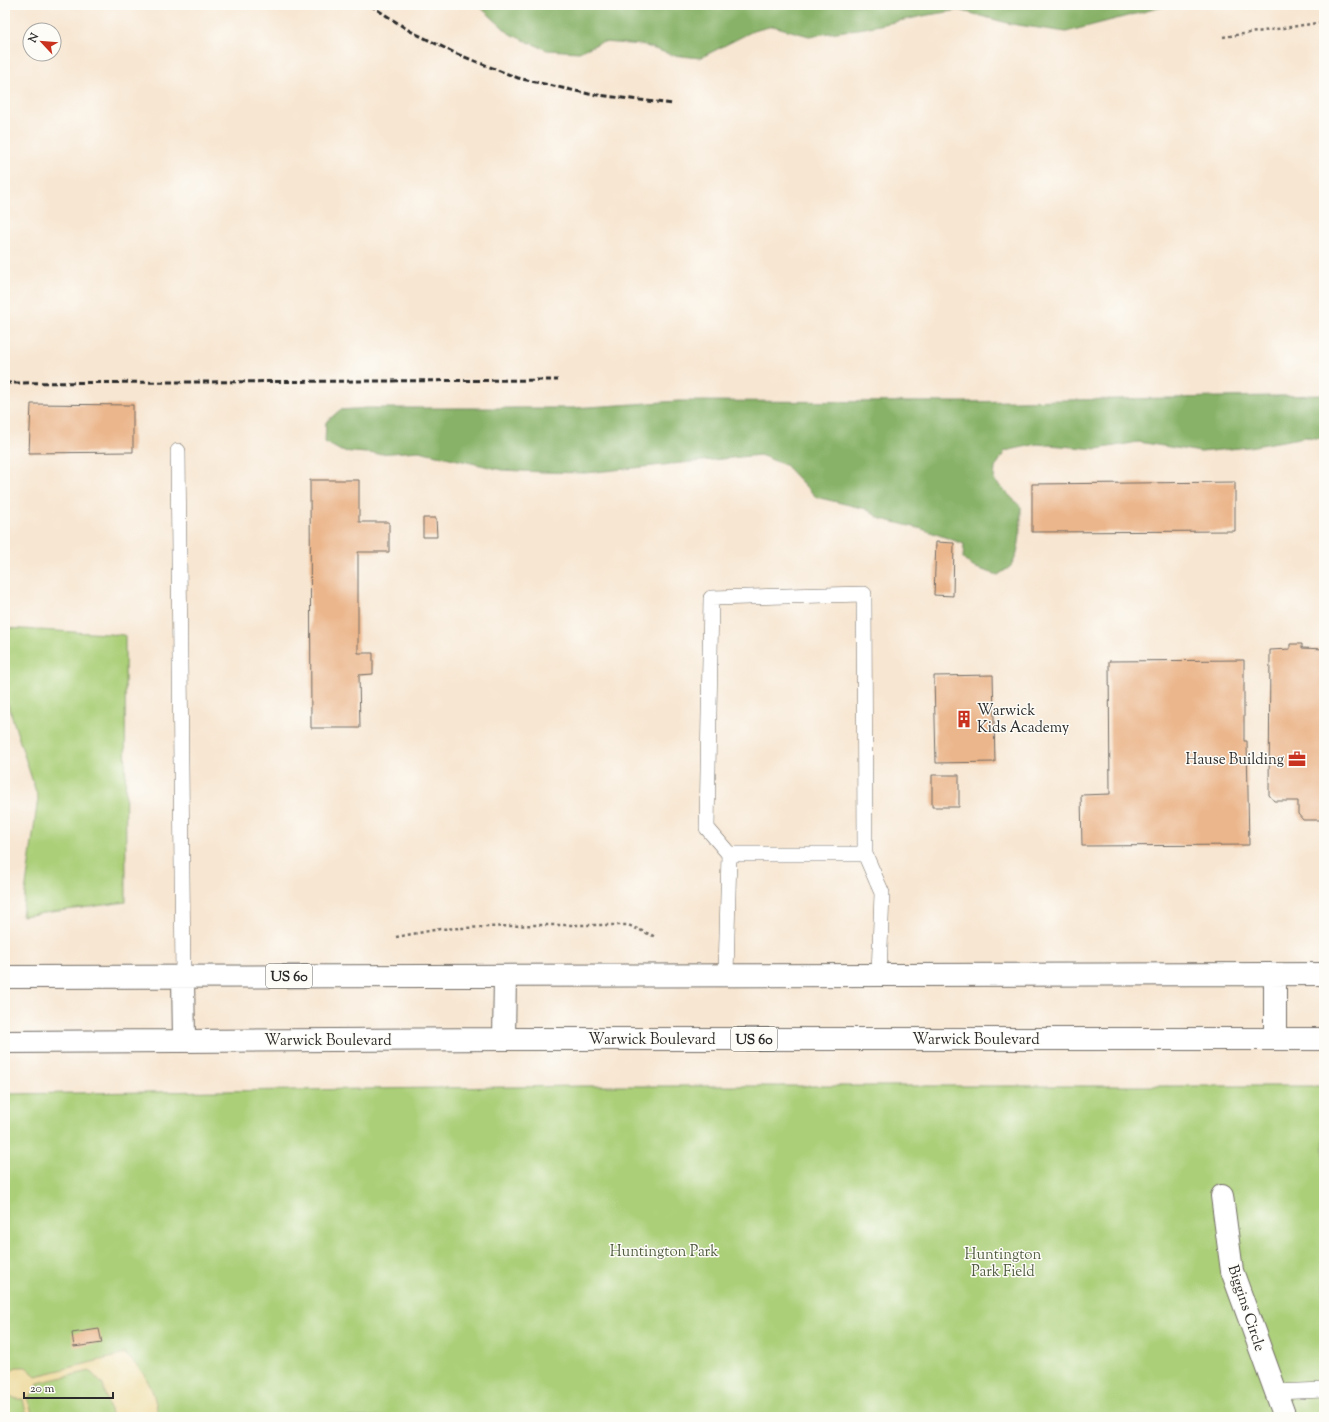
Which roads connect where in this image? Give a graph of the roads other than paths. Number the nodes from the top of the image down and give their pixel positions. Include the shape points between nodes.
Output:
1 (178, 451) dead end
2 (729, 854) junction
3 (865, 854) junction
4 (1275, 974) junction
5 (1324, 974) edge
6 (726, 975) junction
7 (879, 975) junction
8 (505, 976) junction
9 (5, 977) edge
10 (183, 977) junction
11 (504, 1038) junction
12 (1275, 1039) junction
13 (1324, 1039) edge
14 (184, 1040) junction
15 (5, 1042) edge
16 (1222, 1196) dead end
17 (1324, 1390) edge
18 (1275, 1392) junction
19 (1285, 1417) edge

1 - 10 lane
2 - 3 lane
2 - 3 lane via 707,828 711,598 864,594
2 - 6 lane
3 - 7 lane via 882,893
4 - 5 main road, US 60
4 - 7 main road, US 60
4 - 12 main road
6 - 7 main road, US 60
6 - 8 main road, US 60
8 - 10 main road, US 60
8 - 11 main road
9 - 10 main road, US 60
10 - 14 main road
11 - 12 main road, Warwick Boulevard / US 60
11 - 14 main road, Warwick Boulevard / US 60
12 - 13 main road, Warwick Boulevard / US 60
14 - 15 main road, Warwick Boulevard / US 60
16 - 18 main road, Biggins Circle via 1232,1271
17 - 18 lane
18 - 19 main road, Biggins Circle

